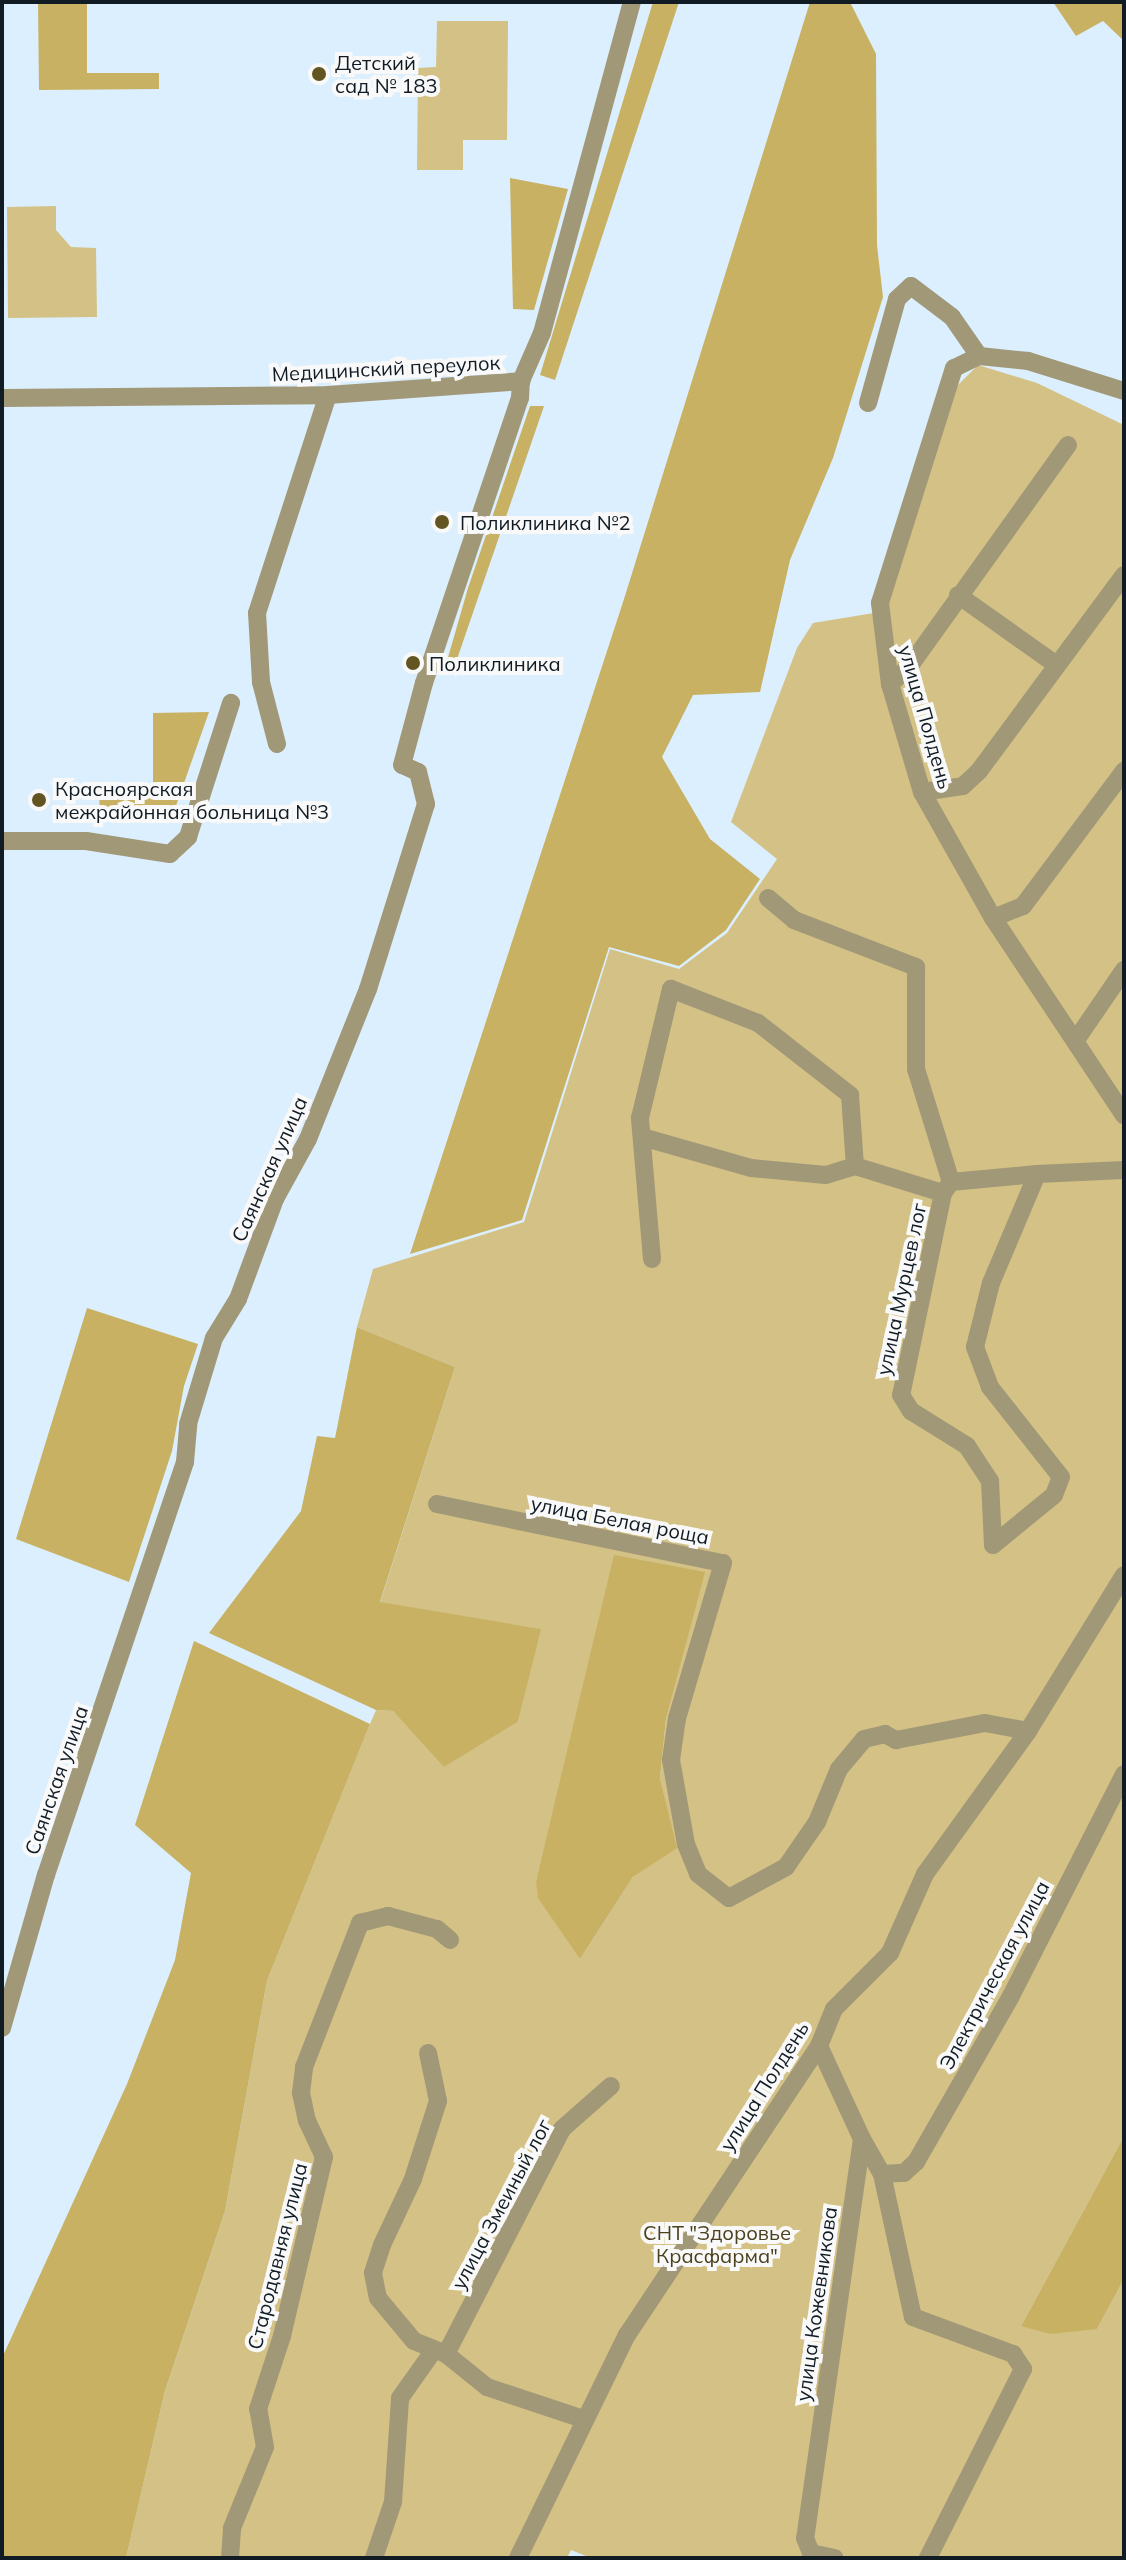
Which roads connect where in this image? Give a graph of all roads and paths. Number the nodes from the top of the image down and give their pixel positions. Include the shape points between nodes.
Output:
1 (632, 2) edge
2 (979, 356) junction
3 (521, 381) junction
4 (1124, 391) edge
5 (328, 395) junction
6 (2, 398) edge
7 (868, 403) dead end
8 (1068, 445) dead end
9 (1124, 575) edge
10 (958, 595) junction
11 (1055, 664) junction
12 (890, 684) junction
13 (231, 703) dead end
14 (277, 744) dead end
15 (1124, 771) edge
16 (922, 792) junction
17 (2, 841) edge
18 (768, 898) dead end
19 (993, 918) junction
20 (1124, 970) edge
21 (1076, 1040) junction
22 (1124, 1115) edge
23 (642, 1137) junction
24 (855, 1166) junction
25 (1124, 1170) edge
26 (1037, 1174) junction
27 (947, 1187) junction
28 (652, 1259) dead end
29 (437, 1504) dead end
30 (1124, 1575) edge
31 (1028, 1731) junction
32 (1124, 1774) edge
33 (450, 1940) dead end
34 (2, 2028) edge
35 (819, 2046) junction
36 (428, 2053) dead end
37 (611, 2086) dead end
38 (862, 2139) junction
39 (882, 2174) junction
40 (440, 2352) junction
41 (583, 2419) junction
42 (230, 2558) edge
43 (374, 2558) edge
44 (518, 2558) edge
45 (834, 2558) edge
46 (928, 2558) edge

1 - 3 street, Медицинский переулок via 542,333
2 - 4 street via 1042,364
2 - 7 street via 952,317 911,286 897,299
2 - 12 street, улица Полдень via 954,368 901,525 880,603
3 - 5 street, Медицинский переулок
3 - 34 street, Саянская улица via 520,398 424,683 402,765 418,772 426,804 368,989 308,1139 275,1199 238,1299 214,1338 188,1424 185,1462 46,1875
5 - 6 street, Медицинский переулок
5 - 14 street via 257,613 261,682
8 - 10 street
9 - 11 street
10 - 11 street
10 - 12 street via 909,667
11 - 16 street via 971,778 949,791
12 - 16 street, улица Полдень
13 - 17 street via 188,837 170,854 86,841
15 - 19 street via 1023,906
16 - 19 street, улица Полдень
18 - 27 street, улица Мурцев лог via 794,920 916,967 916,1069
19 - 21 street, улица Полдень
20 - 21 street
21 - 22 street, улица Полдень
23 - 24 street via 751,1168 826,1175
23 - 24 street via 640,1118 671,989 758,1023 850,1095
23 - 28 street
24 - 27 street
25 - 26 street
26 - 27 street
26 - 27 street, улица Мурцев лог via 991,1283 975,1347 990,1387 1061,1477 1054,1495 993,1545 990,1481 967,1446 911,1411 901,1395
29 - 31 street, улица Белая роща via 723,1563 677,1718 671,1760 686,1844 698,1874 729,1898 786,1867 817,1822 839,1769 864,1739 885,1734 896,1740 985,1723
30 - 31 street, улица Полдень
31 - 35 street, улица Полдень via 925,1874 890,1953 834,2009
32 - 39 street, Электрическая улица via 1011,1996 916,2162 904,2173
33 - 42 street, Стародавняя улица via 437,1929 388,1916 360,1923 304,2067 301,2093 307,2121 324,2157 282,2336 258,2409 265,2447 232,2528
35 - 38 street
35 - 41 street, улица Полдень via 627,2335
36 - 40 street via 438,2101 413,2179 373,2273 378,2298 414,2341
37 - 40 street, улица Змеиный лог via 562,2129
38 - 39 street
38 - 45 street, улица Кожевникова via 805,2538 811,2553
39 - 46 street via 913,2317 1013,2354 1023,2369
40 - 41 street via 487,2387
40 - 43 street, улица Змеиный лог via 400,2398 393,2502
41 - 44 street, улица Полдень

